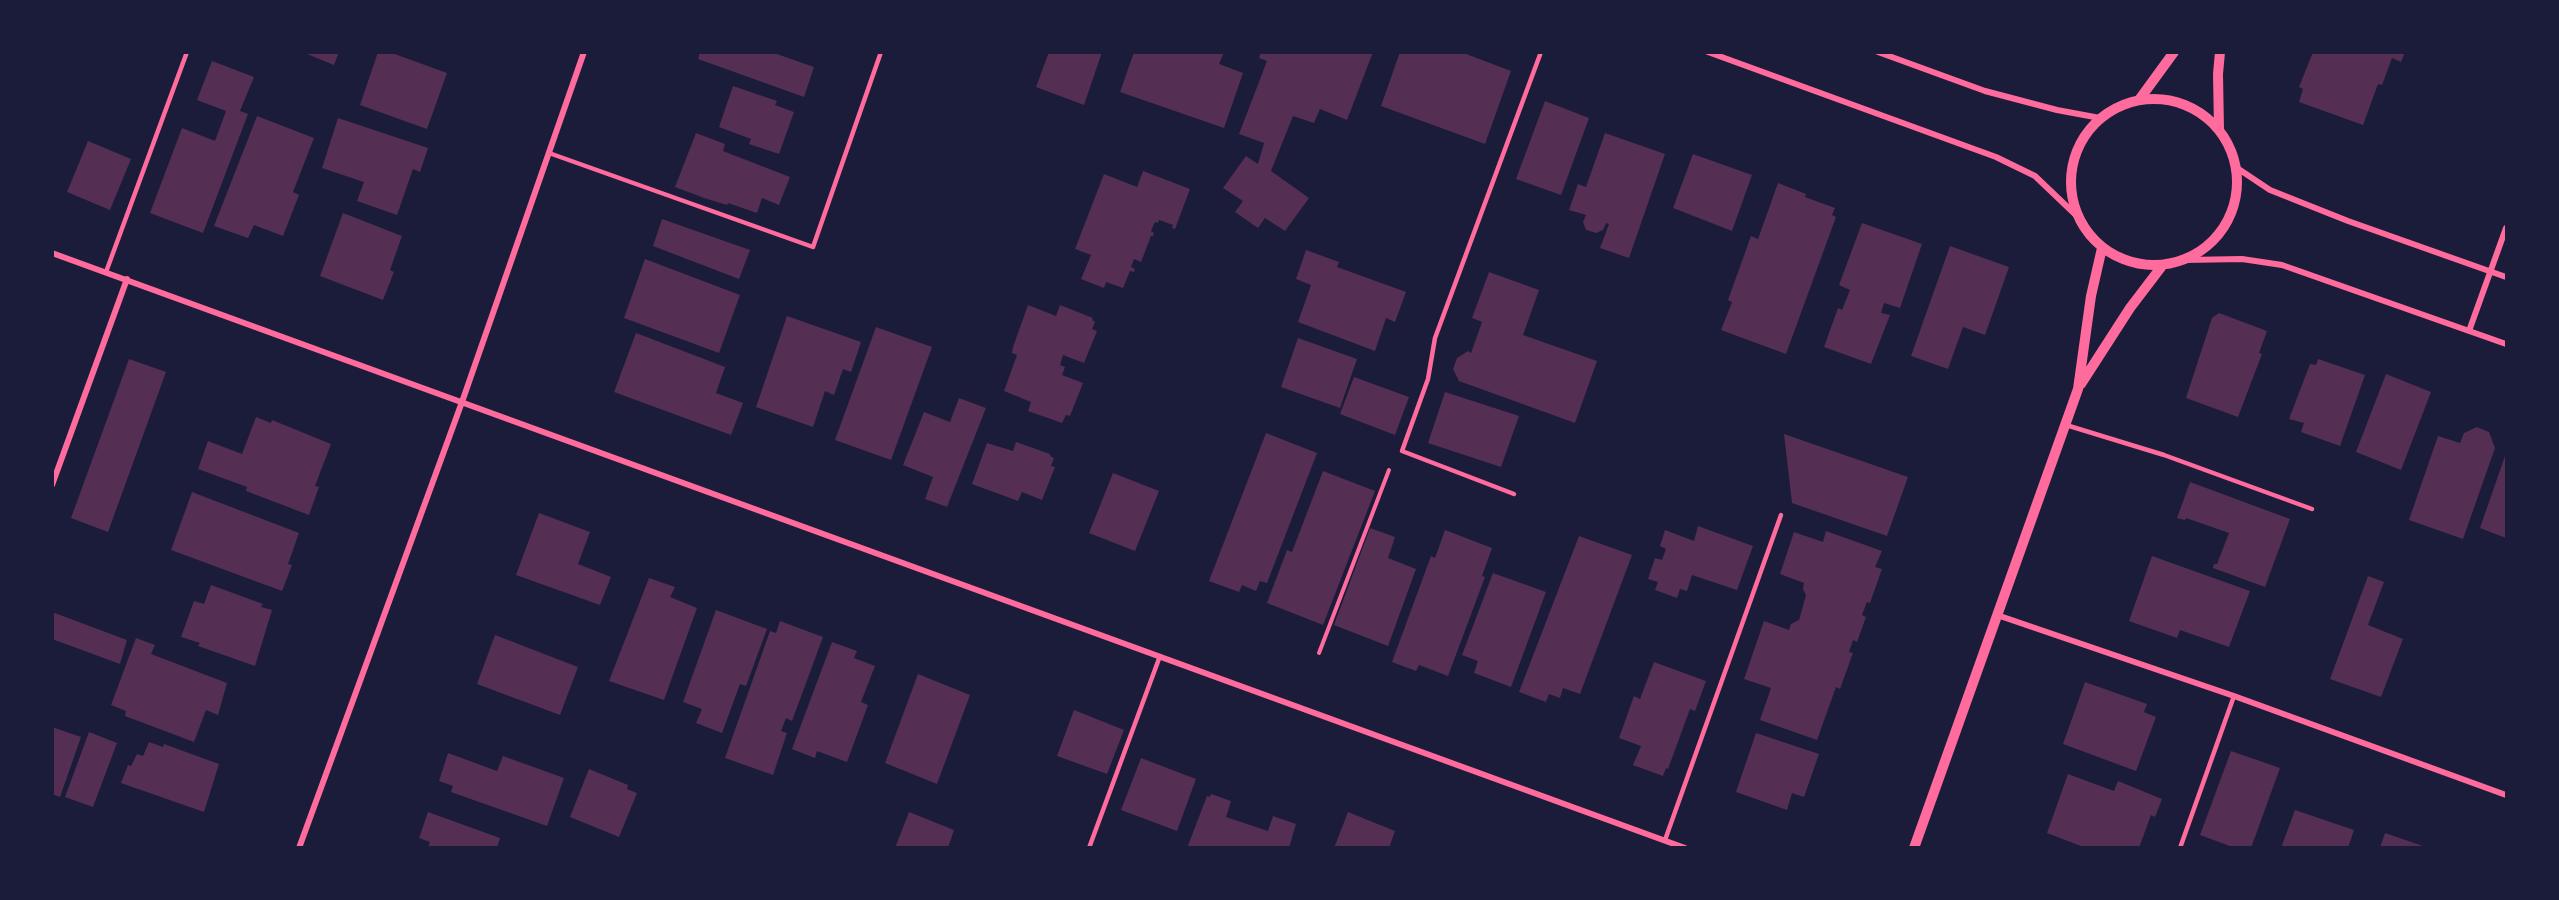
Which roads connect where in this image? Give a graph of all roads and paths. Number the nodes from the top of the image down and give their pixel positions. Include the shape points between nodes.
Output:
1 (187, 52) edge
2 (584, 52) edge
3 (881, 52) edge
4 (1540, 52) edge
5 (1708, 52) edge
6 (1878, 52) edge
7 (2174, 52) edge
8 (2220, 52) edge
9 (2139, 100) junction
10 (2100, 118) junction
11 (2219, 129) junction
12 (549, 153) junction
13 (2237, 168) junction
14 (2079, 218) junction
15 (2506, 228) edge
16 (2102, 248) junction
17 (52, 253) edge
18 (2185, 260) junction
19 (2162, 266) junction
20 (106, 272) junction
21 (2491, 272) junction
22 (2506, 277) edge
23 (127, 279) junction
24 (2469, 331) junction
25 (2506, 344) edge
26 (2078, 389) junction
27 (462, 402) junction
28 (2066, 426) junction
29 (1402, 451) junction
30 (52, 485) edge
31 (1514, 494) dead end
32 (2312, 509) dead end
33 (1781, 515) dead end
34 (1997, 615) junction
35 (1319, 653) dead end
36 (1160, 656) junction
37 (2234, 696) junction
38 (2506, 795) edge
39 (1665, 840) junction
40 (299, 848) edge
41 (1089, 848) edge
42 (1685, 848) edge
43 (1914, 848) edge
44 (2180, 848) edge

1 - 20 lane
2 - 12 street
3 - 12 lane via 813,247
4 - 29 lane via 1435,338 1428,379
5 - 14 street via 1996,156 2035,176
6 - 10 street via 1985,91
7 - 9 street
8 - 11 street
9 - 10 street
9 - 11 street via 2162,99 2184,104 2204,114
10 - 14 street via 2083,139 2072,164 2071,192
11 - 13 street
12 - 27 street
13 - 18 street via 2237,196 2227,223 2209,246
13 - 21 street via 2270,190
14 - 16 street
15 - 21 street
16 - 19 street via 2141,265
16 - 26 street
17 - 20 street
18 - 19 street
18 - 24 street via 2242,259 2282,265
19 - 26 street
20 - 23 street
21 - 22 street
21 - 24 street
23 - 27 street
23 - 30 street
24 - 25 street
26 - 28 street
27 - 36 street
27 - 40 street
28 - 32 lane via 2164,455
28 - 34 street
29 - 31 lane
29 - 35 path via 1394,456
33 - 39 lane
34 - 37 street
34 - 43 street
36 - 39 street
36 - 41 lane
37 - 38 street
37 - 44 lane
39 - 42 street

